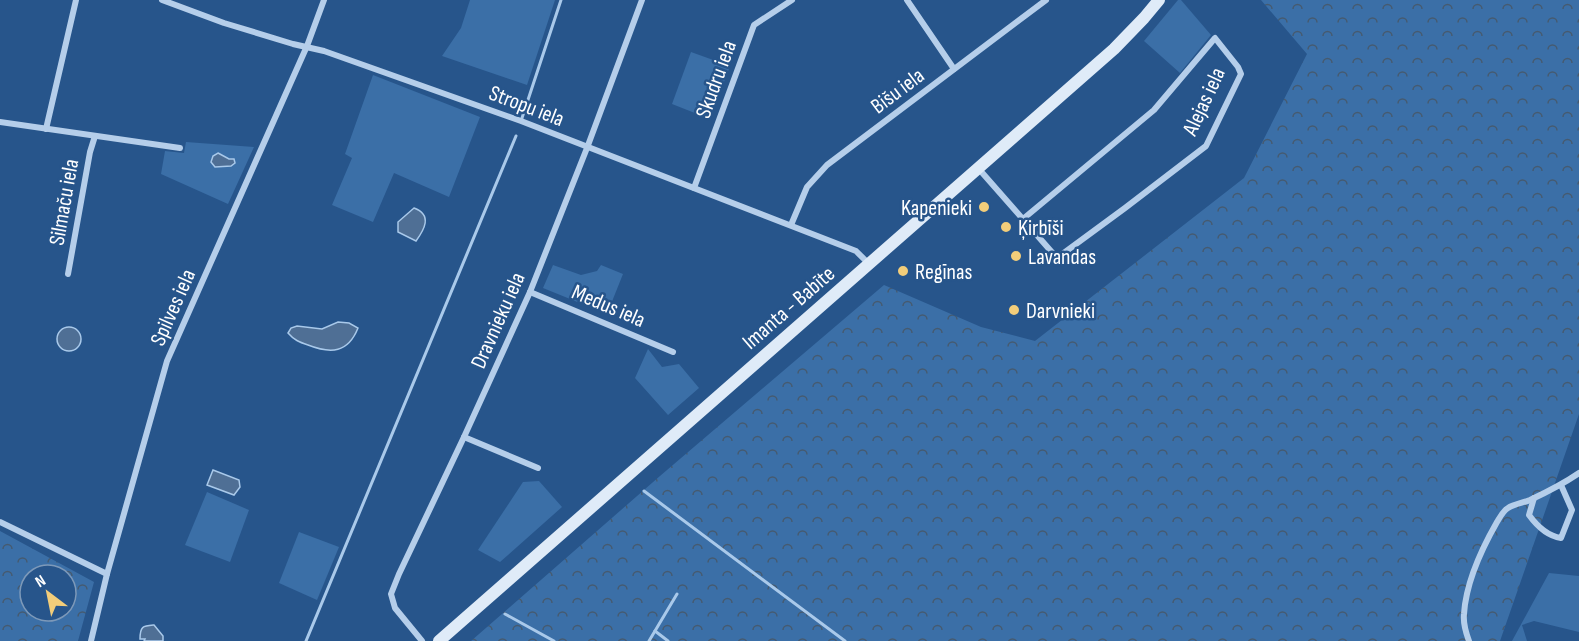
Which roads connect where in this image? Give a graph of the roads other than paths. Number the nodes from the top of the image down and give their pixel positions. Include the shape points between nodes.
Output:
1 (76, 0) edge
2 (162, 0) edge
3 (324, 0) edge
4 (642, 0) edge
5 (792, 0) edge
6 (907, 0) edge
7 (1046, 0) edge
8 (1159, 0) edge
9 (307, 46) junction
10 (954, 69) junction
11 (0, 122) edge
12 (46, 129) junction
13 (94, 136) junction
14 (180, 148) dead end
15 (587, 148) junction
16 (978, 168) junction
17 (693, 188) junction
18 (1023, 219) junction
19 (791, 225) junction
20 (869, 264) junction
21 (68, 274) dead end
22 (530, 292) junction
23 (674, 352) dead end
24 (464, 437) junction
25 (538, 468) dead end
26 (1579, 473) edge
27 (1561, 485) junction
28 (1534, 498) junction
29 (0, 522) edge
30 (107, 574) junction
31 (91, 641) edge
32 (422, 641) edge
33 (439, 641) edge
34 (1469, 641) edge

1 - 12 street
2 - 9 street, Stropu iela via 224,23
3 - 9 street, Spilves iela
4 - 15 street, Dravnieku iela
5 - 17 street, Skudru iela via 754,25
6 - 10 street
7 - 10 street, Bišu iela
8 - 16 main road, Imanta - Babīte via 1114,49
9 - 15 street, Stropu iela
9 - 30 street, Spilves iela via 167,361
10 - 19 street, Bišu iela via 828,165 807,187
11 - 12 street, Silmaču iela
12 - 13 street, Silmaču iela
13 - 14 street, Silmaču iela
13 - 21 street, Silmaču iela
15 - 17 street, Stropu iela
15 - 22 street, Dravnieku iela
16 - 18 street
16 - 20 main road, Imanta - Babīte
17 - 19 street, Stropu iela
18 - 18 street, Alejas iela via 1154,110 1215,38 1241,74 1206,146 1056,258
19 - 20 street, Stropu iela via 856,250
20 - 33 main road, Imanta - Babīte
22 - 23 street, Medus iela
22 - 24 street, Dravnieku iela
24 - 25 street
24 - 32 street, Dravnieku iela via 391,594 394,608
26 - 27 street
27 - 28 street
27 - 28 street via 1572,510 1561,538 1546,532 1528,515
28 - 34 street via 1509,507 1487,539 1468,591 1464,625
29 - 30 street
30 - 31 street, Spilves iela

